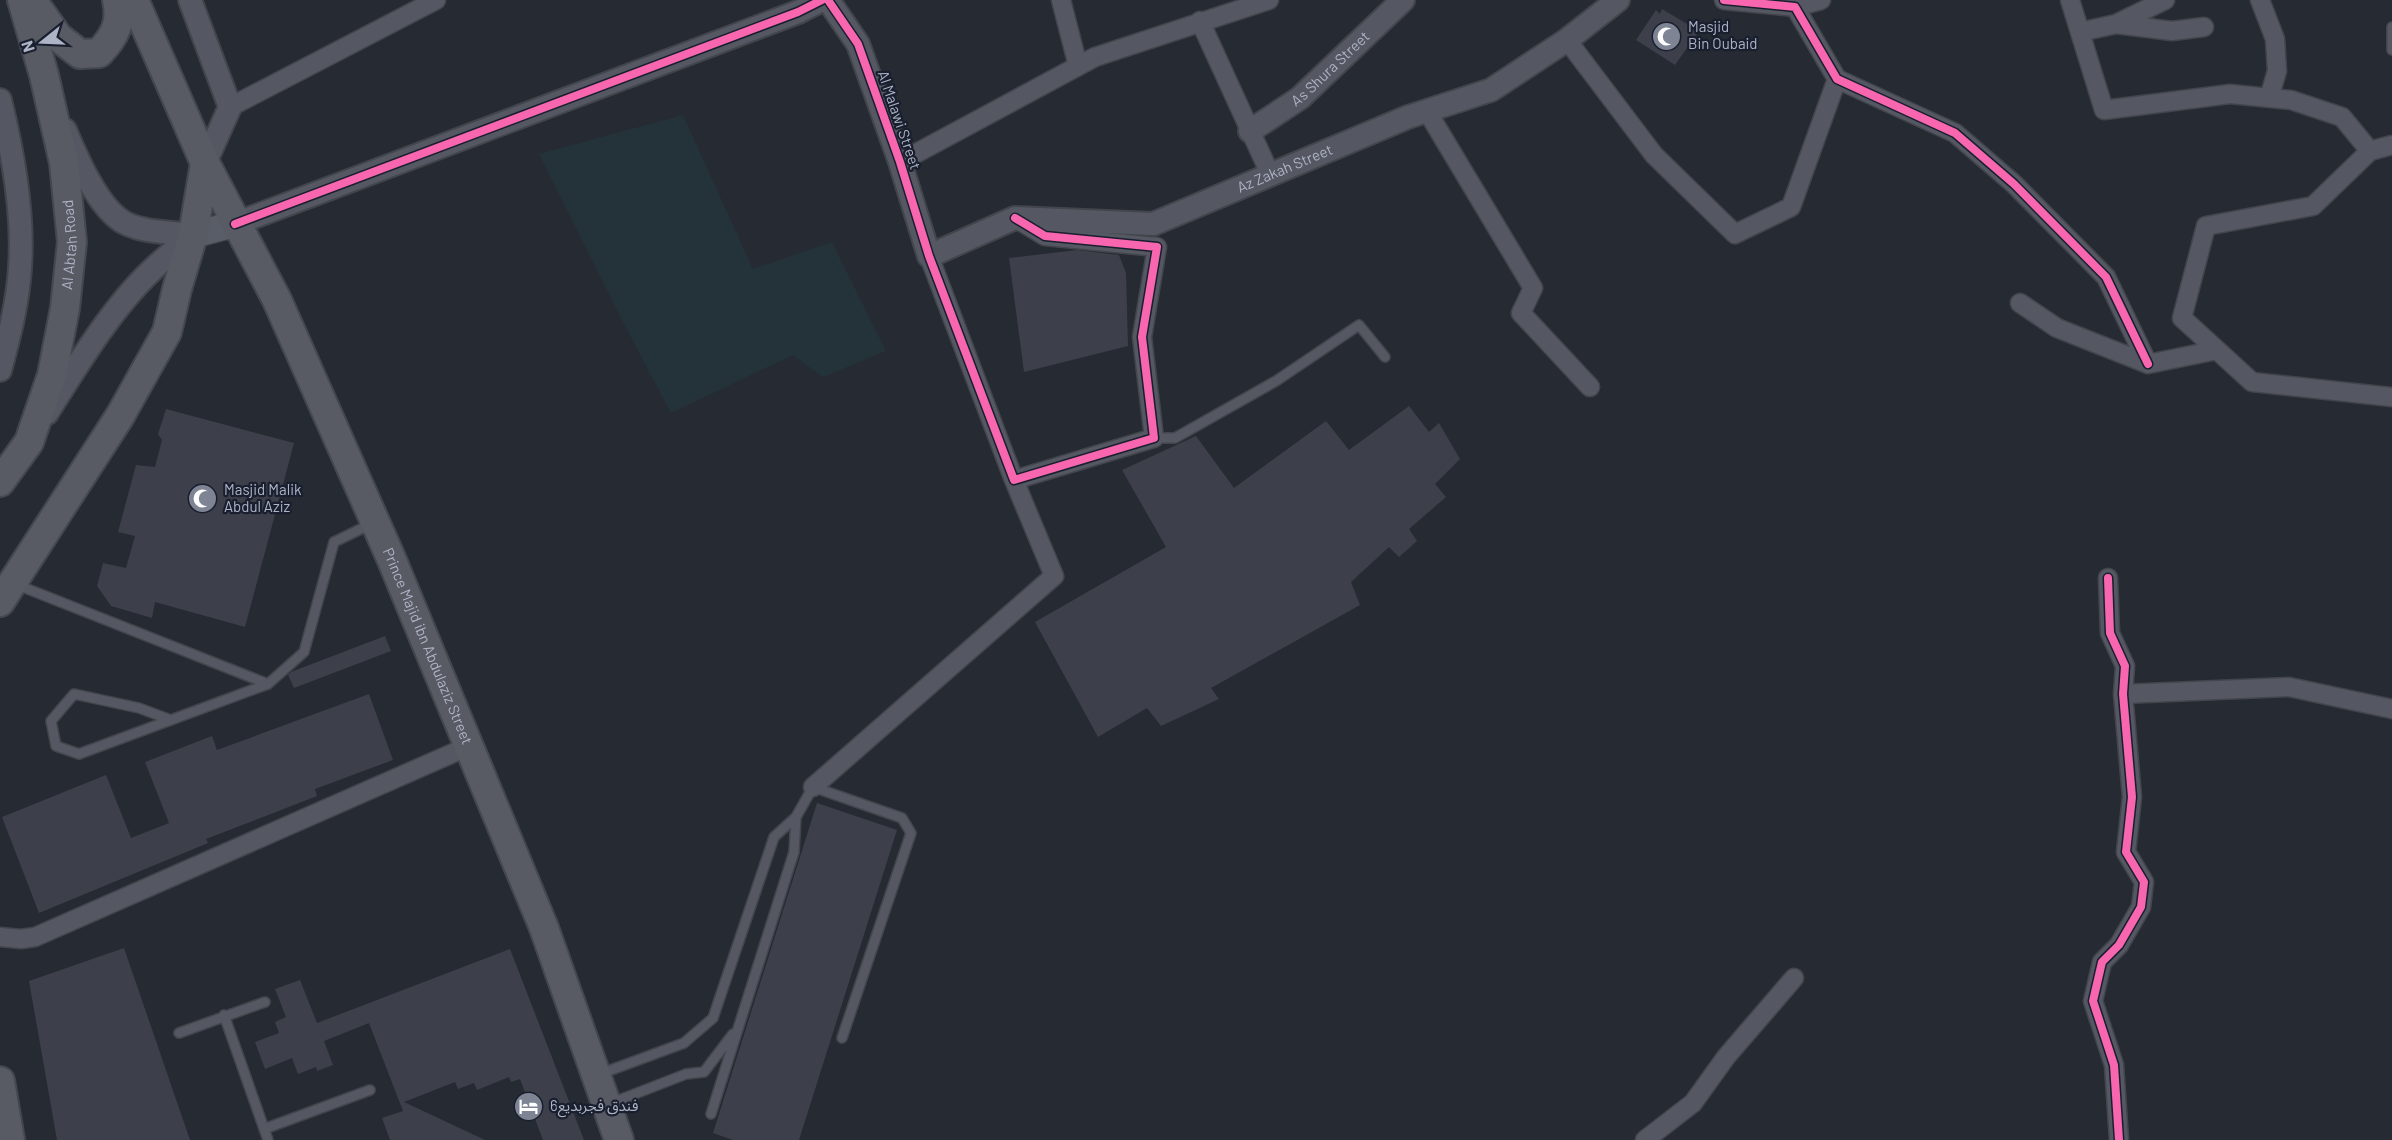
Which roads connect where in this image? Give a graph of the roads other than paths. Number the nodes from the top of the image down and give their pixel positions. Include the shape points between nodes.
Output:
1 (22, 0) edge
2 (32, 0) edge
3 (117, 0) edge
4 (134, 0) edge
5 (190, 0) edge
6 (436, 0) edge
7 (822, 0) edge
8 (828, 0) edge
9 (1060, 0) edge
10 (1269, 0) edge
11 (1403, 0) edge
12 (1618, 0) edge
13 (1724, 0) edge
14 (1821, 0) edge
15 (2070, 0) edge
16 (2165, 0) edge
17 (2260, 0) edge
18 (1796, 7) junction
19 (1200, 21) junction
20 (2116, 24) junction
21 (2204, 27) dead end
22 (2392, 27) edge
23 (2080, 32) junction
24 (1567, 39) junction
25 (2392, 50) edge
26 (1078, 66) junction
27 (1838, 79) junction
28 (47, 90) junction
29 (2269, 98) junction
30 (0, 99) edge
31 (230, 107) junction
32 (1427, 111) junction
33 (1251, 131) junction
34 (2392, 145) edge
35 (2370, 151) junction
36 (900, 162) junction
37 (205, 163) junction
38 (1271, 176) junction
39 (1015, 218) junction
40 (235, 224) junction
41 (193, 235) junction
42 (929, 256) junction
43 (2020, 303) dead end
44 (2217, 350) junction
45 (1385, 357) dead end
46 (2148, 364) junction
47 (0, 370) edge
48 (1590, 387) dead end
49 (2392, 397) edge
50 (1154, 438) junction
51 (29, 442) junction
52 (2, 473) edge
53 (1014, 480) junction
54 (374, 522) junction
55 (2108, 578) dead end
56 (7, 592) edge
57 (268, 684) junction
58 (2123, 694) junction
59 (2392, 709) edge
60 (171, 720) junction
61 (469, 746) junction
62 (813, 787) junction
63 (796, 817) junction
64 (0, 937) edge
65 (1794, 978) dead end
66 (265, 1002) dead end
67 (224, 1015) junction
68 (738, 1027) junction
69 (178, 1033) dead end
70 (842, 1038) dead end
71 (598, 1074) junction
72 (0, 1081) edge
73 (370, 1090) dead end
74 (607, 1104) junction
75 (711, 1114) dead end
76 (264, 1130) junction
77 (2114, 1138) edge
78 (10, 1140) edge
79 (267, 1140) edge
80 (619, 1140) edge
81 (1645, 1140) edge

1 - 28 main road, Al Abtah Road
2 - 3 main road via 58,37 80,54 99,53 114,38 120,12
4 - 37 main road, Prince Majid ibn Abdulaziz Street
5 - 31 street
6 - 31 street
7 - 40 street
8 - 36 street, Al Malawi Street via 858,44
9 - 26 street
10 - 19 street
11 - 33 street, As Shura Street via 1300,98
12 - 24 street, Az Zakah Street
13 - 18 street
14 - 18 street
15 - 23 street
16 - 20 street
17 - 29 street via 2275,39 2277,71
18 - 27 street
19 - 26 street
19 - 33 street
20 - 21 street via 2172,31
20 - 23 street
22 - 25 lane
23 - 29 street via 2104,110 2230,94
24 - 27 street via 1654,155 1735,234 1791,207
24 - 32 street, Az Zakah Street via 1491,90
26 - 36 street
27 - 46 street via 1955,133 2014,184 2106,277
28 - 41 street via 97,195 123,222
28 - 51 main road, Al Abtah Road via 64,163 72,242 52,375
29 - 35 street via 2291,100 2342,117
30 - 47 street via 18,202 20,267 13,320
31 - 37 street
32 - 38 street, Az Zakah Street
32 - 48 street via 1533,288 1521,313
33 - 38 street
34 - 35 street
35 - 44 street via 2313,206 2206,226 2182,318
36 - 42 street, Al Malawi Street
37 - 40 main road, Prince Majid ibn Abdulaziz Street
37 - 41 main road
38 - 39 street, Az Zakah Street via 1153,224
39 - 42 street, Az Zakah Street
39 - 50 street via 1045,236 1157,247 1142,337
40 - 41 main road
40 - 54 main road, Prince Majid ibn Abdulaziz Street via 277,300
41 - 51 street via 149,272 119,308 84,354
41 - 56 main road via 167,332 120,416
42 - 53 street
43 - 46 street via 2057,328
44 - 46 street
44 - 49 street via 2252,382
45 - 50 lane via 1359,325 1276,381 1176,438
50 - 53 street
51 - 52 main road, Al Abtah Road
53 - 62 street via 1054,576
54 - 57 lane via 334,542 304,652
54 - 61 main road, Prince Majid ibn Abdulaziz Street
55 - 58 street via 2110,633 2125,666
56 - 57 lane
57 - 60 lane
58 - 59 street via 2289,687
58 - 77 street via 2132,797 2126,852 2144,882 2141,907 2119,945 2102,962 2093,1001 2114,1065
60 - 60 lane via 139,708 74,694 51,721 57,746 79,754
61 - 64 street via 35,937
61 - 71 main road, Prince Majid ibn Abdulaziz Street via 544,928
62 - 63 lane
62 - 70 lane via 902,818 911,833
63 - 68 lane via 794,852
63 - 71 lane via 774,837 713,1018 684,1043
65 - 81 street via 1726,1057 1693,1103
66 - 67 lane
67 - 69 lane
67 - 76 lane
68 - 74 lane via 704,1072 686,1074
68 - 75 lane
71 - 74 main road, Prince Majid ibn Abdulaziz Street
72 - 78 main road
73 - 76 lane
74 - 80 main road, Prince Majid ibn Abdulaziz Street
76 - 79 lane

